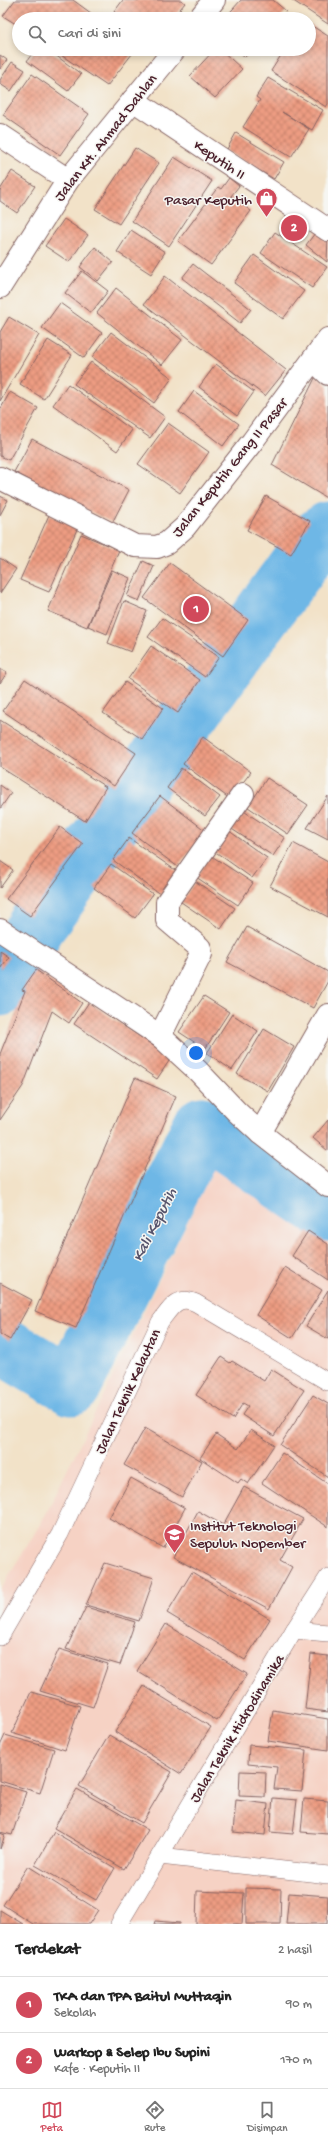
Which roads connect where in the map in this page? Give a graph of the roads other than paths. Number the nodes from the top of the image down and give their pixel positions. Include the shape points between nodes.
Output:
1 (213, 0) edge
2 (204, 12) edge
3 (168, 56) edge
4 (133, 100) junction
5 (0, 135) edge
6 (68, 180) junction
7 (328, 230) edge
8 (0, 287) edge
9 (328, 339) edge
10 (320, 367) edge
11 (0, 478) edge
12 (243, 794) dead end
13 (2, 932) edge
14 (328, 1015) edge
15 (160, 1036) junction
16 (260, 1133) junction
17 (328, 1186) edge
18 (328, 1382) edge
19 (328, 1577) edge
20 (294, 1630) junction
21 (328, 1633) edge
22 (0, 1637) edge
23 (160, 1856) junction
24 (328, 1875) edge
25 (119, 1924) edge

1 - 2 street
3 - 4 street, Jalan KH. Ahmad Dahlan
4 - 6 street, Jalan KH. Ahmad Dahlan
4 - 7 street, Keputih II
5 - 6 street
6 - 8 street, Jalan KH. Ahmad Dahlan
9 - 10 street, Jalan Keputih Gang II Pasar
10 - 11 street, Jalan Keputih Gang II Pasar via 185,527 167,543 157,547 135,546
12 - 15 street via 167,902 167,920 200,948 201,954
13 - 15 street
14 - 16 street
15 - 16 street via 198,1070 236,1112
16 - 17 street
18 - 22 lane, Jalan Teknik Kelautan via 196,1303 183,1300 174,1304 160,1322 60,1534
19 - 20 lane, Jalan Teknik Hidrodinamika
20 - 21 lane
20 - 23 lane, Jalan Teknik Hidrodinamika
23 - 24 lane
23 - 25 lane, Jalan Teknik Hidrodinamika

